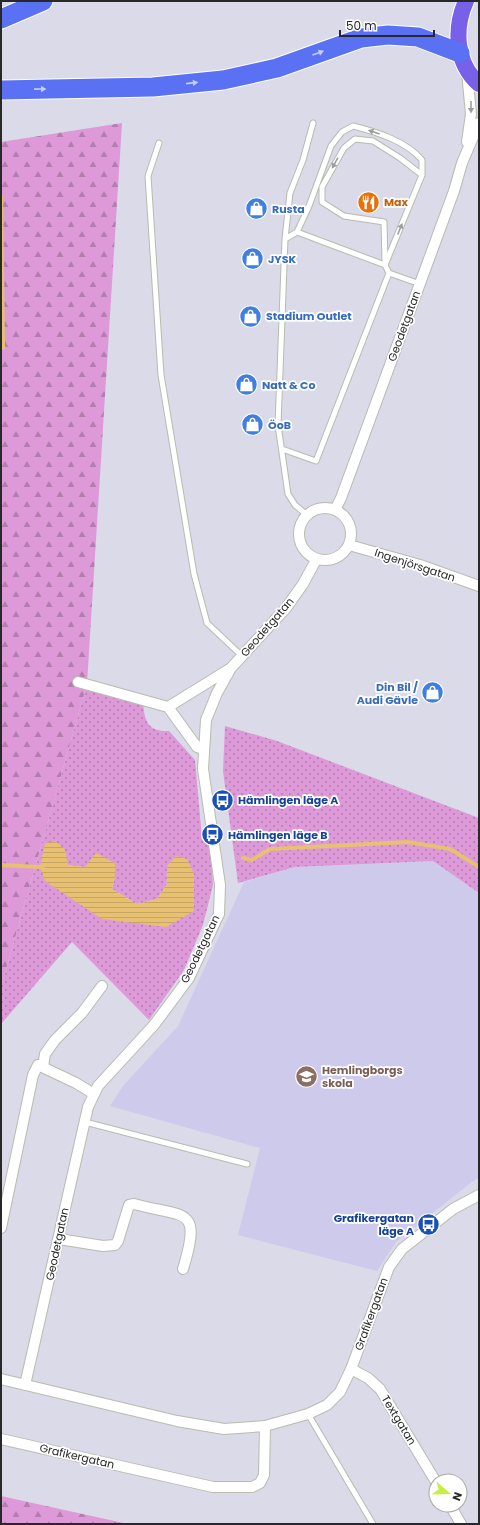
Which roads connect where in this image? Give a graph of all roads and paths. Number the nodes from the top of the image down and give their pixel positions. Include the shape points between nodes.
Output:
1 (43, 1) edge
2 (462, 4) edge
3 (1, 19) edge
4 (463, 60) junction
5 (479, 84) edge
6 (1, 90) edge
7 (313, 123) dead end
8 (479, 123) edge
9 (159, 143) dead end
10 (462, 163) junction
11 (422, 175) junction
12 (297, 232) junction
13 (285, 238) junction
14 (385, 265) junction
15 (389, 273) junction
16 (420, 284) junction
17 (282, 449) junction
18 (335, 510) junction
19 (307, 515) junction
20 (350, 545) junction
21 (316, 560) junction
22 (479, 586) edge
23 (242, 656) junction
24 (231, 668) junction
25 (78, 682) dead end
26 (168, 707) junction
27 (203, 749) junction
28 (102, 986) dead end
29 (43, 1067) junction
30 (94, 1094) junction
31 (85, 1122) junction
32 (247, 1164) dead end
33 (479, 1195) edge
34 (1, 1228) edge
35 (59, 1238) junction
36 (182, 1269) dead end
37 (351, 1369) junction
38 (1, 1379) edge
39 (25, 1385) junction
40 (308, 1414) junction
41 (265, 1426) junction
42 (1, 1439) edge
43 (431, 1473) edge
44 (455, 1513) edge
45 (373, 1524) edge
46 (461, 1524) edge

1 - 3 highway
2 - 4 main road via 458,38
4 - 5 main road
6 -> 4 highway via 153,87 223,80 277,68 361,38 388,35 418,37
4 -> 10 street, Geodetgatan via 471,97 471,114
7 - 13 lane via 303,160 290,193
8 - 10 street, Geodetgatan
9 - 23 lane via 148,176 161,375 194,574 207,623
10 - 16 street, Geodetgatan
11 -> 12 lane via 422,160 414,150 374,131 353,126 342,132 331,146
14 -> 11 lane
11 -> 14 lane via 373,141 355,139 344,148 322,187 322,202 344,216 384,222
12 - 13 lane
12 - 14 lane
13 - 17 lane via 278,425
14 - 15 lane
15 - 16 lane
15 - 17 lane via 316,461
16 - 18 street, Geodetgatan
17 - 19 lane via 288,494 295,505
18 - 19 street via 320,508
18 - 20 street via 348,520 351,532
19 - 21 street via 299,528 298,536 304,551
20 - 21 street via 345,552 332,560
20 - 22 street, Ingenjörsgatan via 420,565
21 - 23 street, Geodetgatan via 286,608
23 - 24 street, Geodetgatan
24 - 26 street
24 - 27 street, Geodetgatan via 206,720
25 - 26 street
26 - 27 street via 196,747
27 - 30 street, Geodetgatan via 203,769 220,885 219,914 189,978 154,1025 98,1086
28 - 29 street via 82,1014 55,1040 45,1054
29 - 30 street
29 - 34 street via 38,1065 33,1075
30 - 31 street, Geodetgatan
31 - 32 lane
31 - 35 street, Geodetgatan
33 - 37 street, Grafikergatan via 454,1209 402,1249 389,1267
35 - 36 street via 103,1246 115,1245 129,1205 178,1214 190,1223 188,1251
35 - 39 street, Geodetgatan
37 - 40 street, Grafikergatan via 340,1392 327,1405
37 - 43 street, Textgatan via 368,1378 380,1389
38 - 39 street, Grafikergatan
39 - 41 street, Grafikergatan via 172,1420 224,1429
40 - 41 street, Grafikergatan
40 - 45 lane
41 - 42 street, Grafikergatan via 264,1474 260,1483 252,1487 213,1487
44 - 46 street

